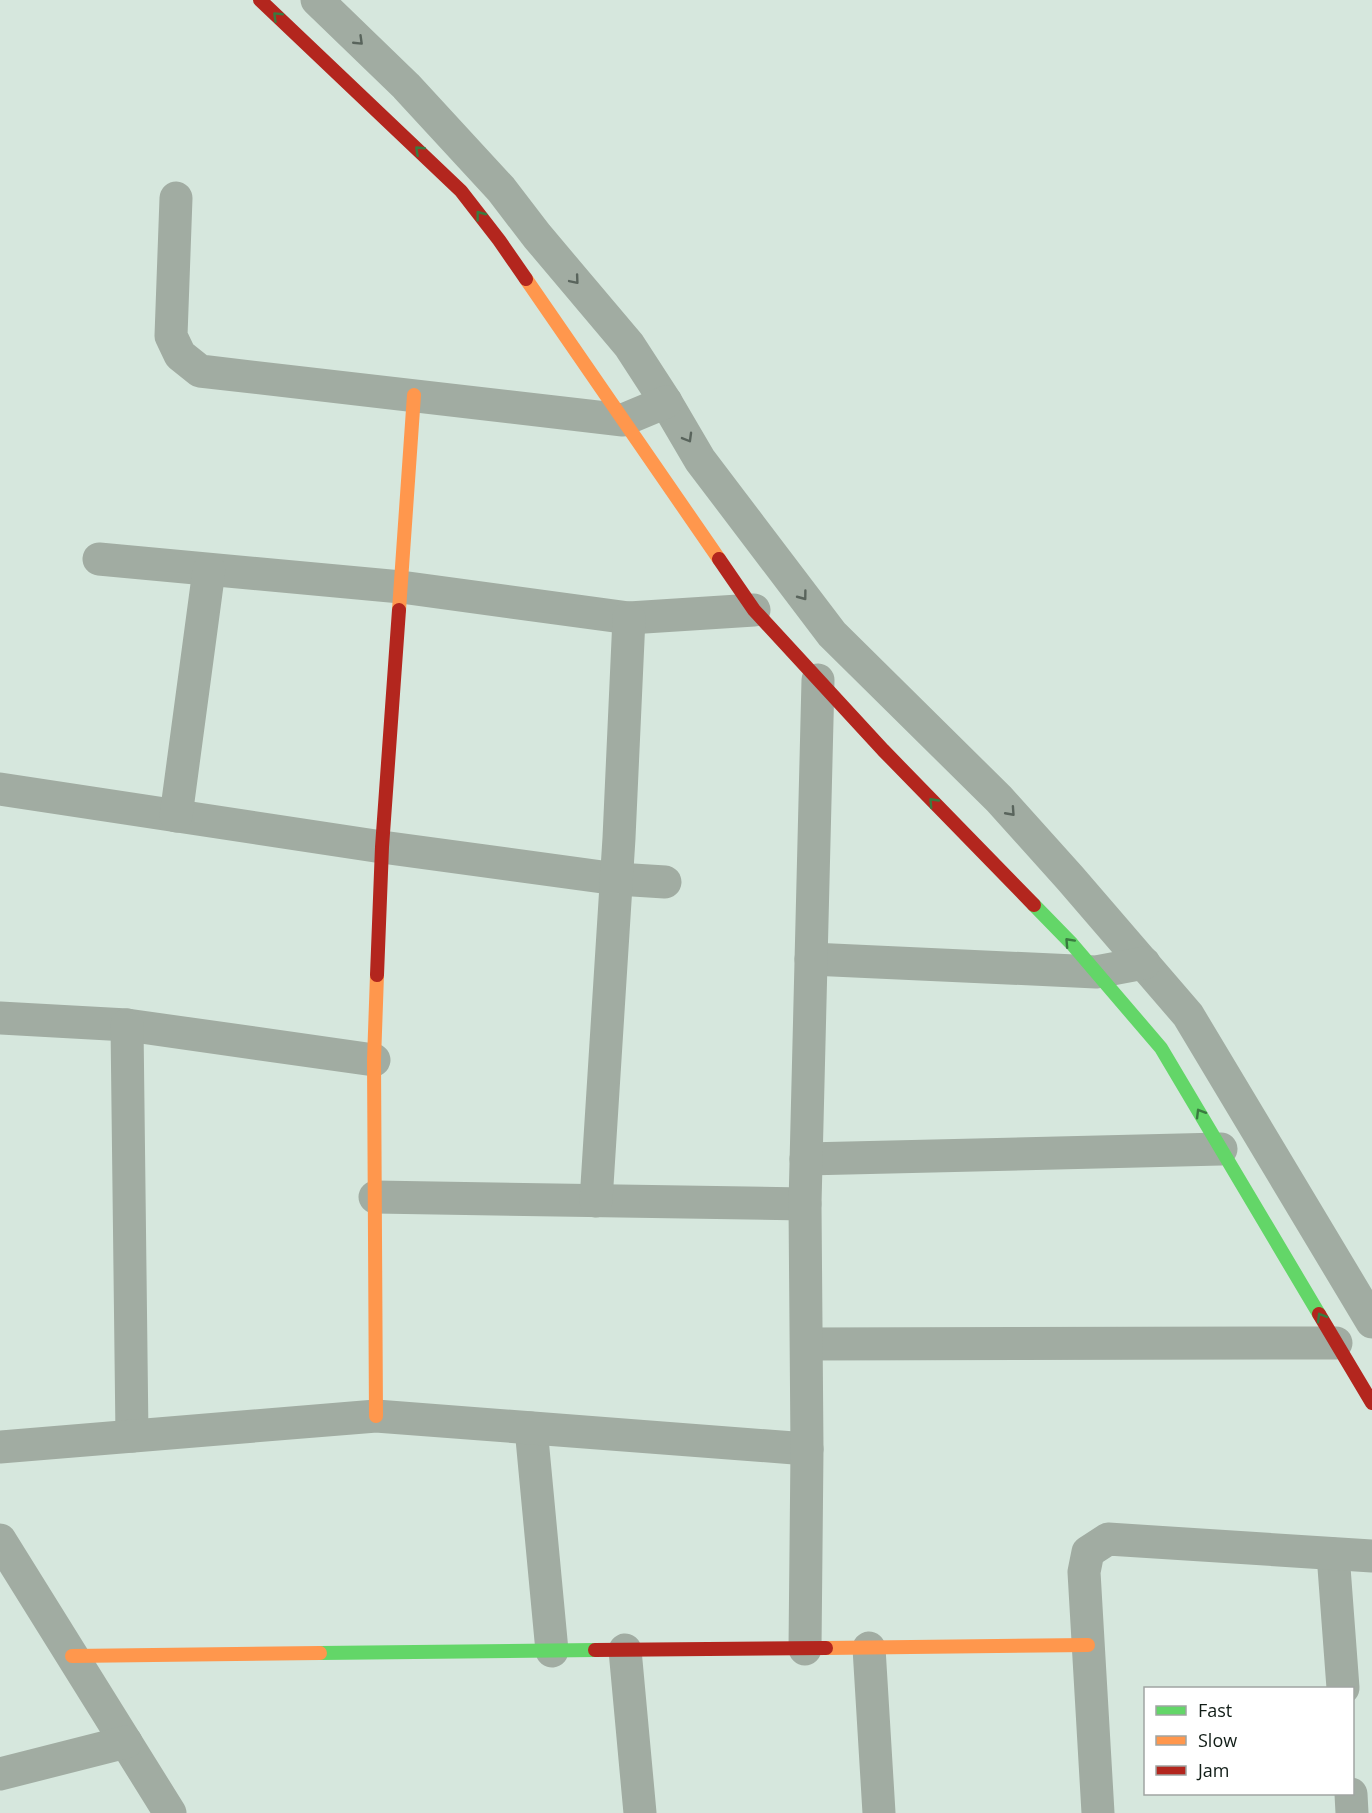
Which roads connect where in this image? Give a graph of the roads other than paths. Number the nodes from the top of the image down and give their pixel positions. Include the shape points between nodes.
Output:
1 (260, 0) edge
2 (317, 0) edge
3 (406, 86) junction
4 (377, 111) junction
5 (176, 198) dead end
6 (414, 394) junction
7 (666, 402) junction
8 (623, 420) junction
9 (99, 560) dead end
10 (209, 570) junction
11 (401, 587) junction
12 (754, 610) junction
13 (629, 618) junction
14 (818, 680) junction
15 (0, 789) edge
16 (176, 816) junction
17 (382, 848) junction
18 (617, 879) junction
19 (665, 882) dead end
20 (811, 959) junction
21 (1144, 963) junction
22 (1096, 972) junction
23 (0, 1018) edge
24 (127, 1025) junction
25 (374, 1060) junction
26 (1221, 1149) junction
27 (806, 1159) junction
28 (375, 1197) junction
29 (596, 1201) junction
30 (805, 1204) junction
31 (1372, 1322) edge
32 (1336, 1343) junction
33 (807, 1344) junction
34 (1372, 1403) edge
35 (376, 1416) junction
36 (531, 1428) junction
37 (132, 1436) junction
38 (0, 1447) edge
39 (807, 1449) junction
40 (0, 1540) edge
41 (1333, 1554) junction
42 (1372, 1557) edge
43 (1088, 1645) junction
44 (869, 1648) junction
45 (805, 1649) junction
46 (625, 1650) junction
47 (552, 1651) junction
48 (72, 1656) junction
49 (1343, 1687) edge
50 (126, 1742) junction
51 (0, 1774) edge
52 (1351, 1795) edge
53 (170, 1813) edge
54 (640, 1813) edge
55 (879, 1813) edge
56 (1098, 1813) edge
57 (1352, 1813) edge

4 -> 1 street
2 -> 3 street
3 - 4 street
3 -> 7 street via 501,189 630,345
8 -> 4 street via 461,190
5 - 6 street via 171,336 180,356 200,371
6 - 8 street
6 - 11 street
7 - 8 street
7 -> 21 street via 700,460 832,634 999,799
8 - 12 street
9 - 10 street
10 - 11 street
10 - 16 street
11 - 13 street
11 - 17 street
12 - 13 street
12 - 14 street
13 - 18 street
14 - 20 street
22 -> 14 street
15 - 16 street
16 - 17 street
17 - 18 street
17 - 25 street
18 - 19 street
18 - 29 street
20 - 22 street
20 - 27 street
21 - 22 street
21 - 31 street via 1188,1015
26 -> 22 street via 1161,1047
23 - 24 street
24 - 25 street
24 - 37 street
25 - 28 street
26 - 27 street
32 -> 26 street
27 - 30 street
28 - 29 street
28 - 35 street
29 - 30 street
30 - 33 street
32 - 33 street
32 - 34 street
33 - 39 street
35 - 36 street
35 - 37 street
36 - 39 street
36 - 47 street
37 - 38 street
39 - 45 street
40 - 48 street
41 - 42 street
41 - 43 street via 1108,1539 1088,1552 1084,1572
41 - 49 street
43 - 44 street
43 - 56 street
44 - 45 street
44 - 55 street
45 - 46 street
46 - 47 street
46 - 54 street
47 - 48 street
48 - 50 street
50 - 51 street
50 - 53 street
52 - 57 street

